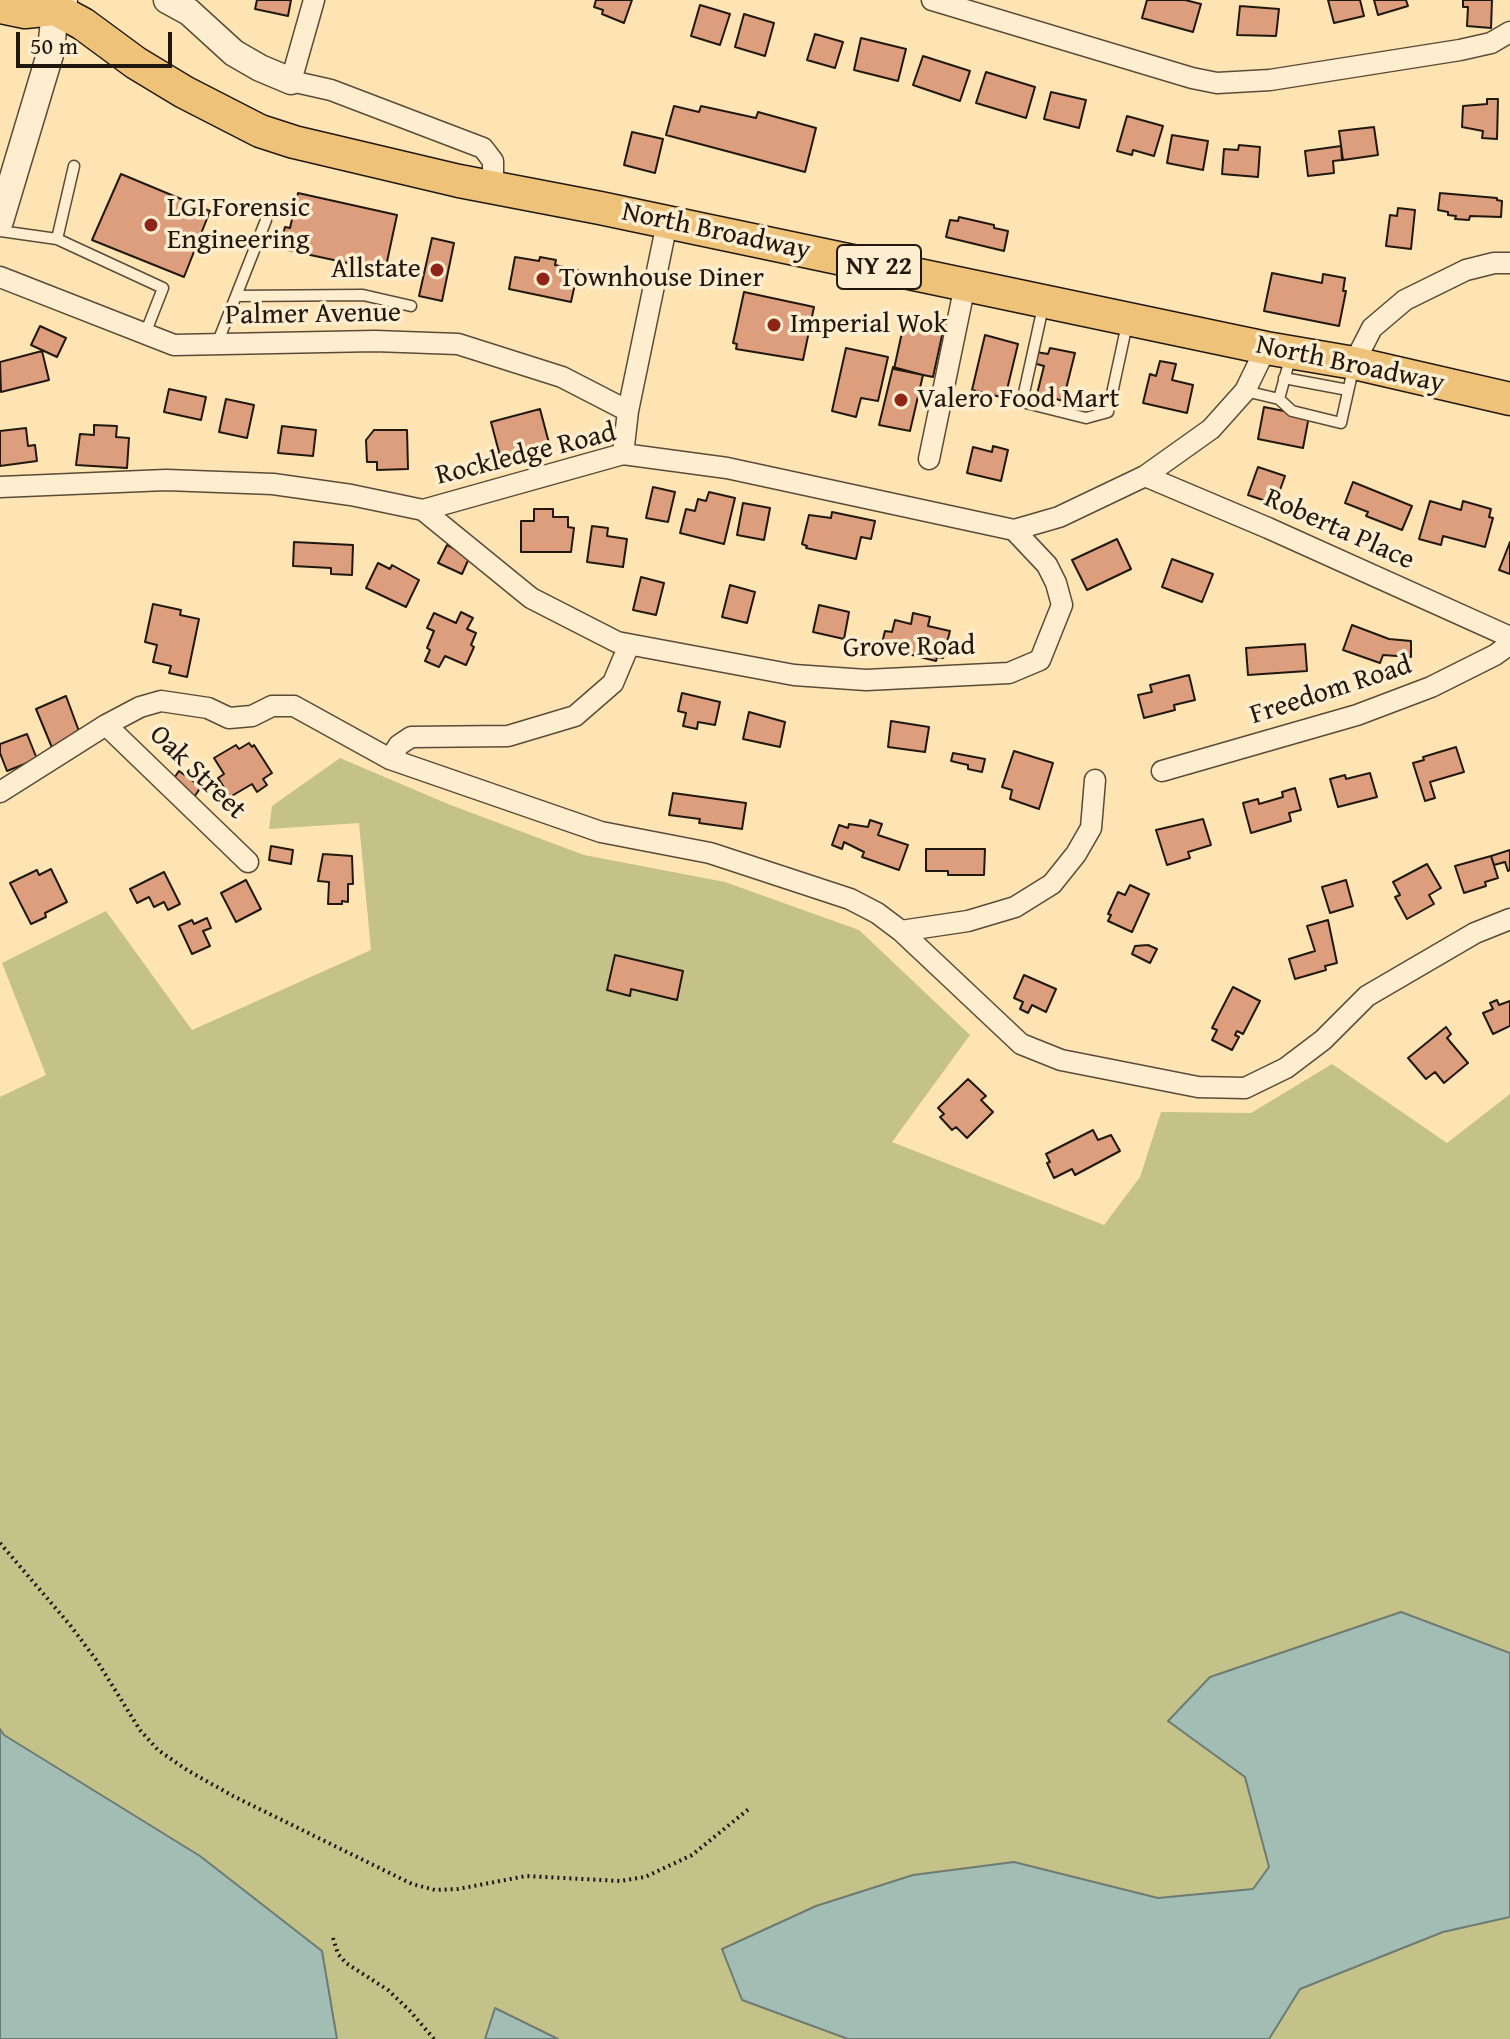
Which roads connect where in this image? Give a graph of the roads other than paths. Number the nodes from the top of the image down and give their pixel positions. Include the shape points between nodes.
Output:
1 (167, 0) edge
2 (314, 0) edge
3 (932, 0) edge
4 (54, 2) edge
5 (0, 7) edge
6 (1510, 32) edge
7 (291, 81) junction
8 (74, 166) dead end
9 (493, 187) junction
10 (1, 217) edge
11 (266, 220) dead end
12 (667, 223) junction
13 (57, 239) junction
14 (1510, 263) edge
15 (0, 277) edge
16 (965, 285) junction
17 (236, 296) junction
18 (1045, 301) junction
19 (411, 306) dead end
20 (1128, 319) junction
21 (145, 334) junction
22 (216, 346) junction
23 (1281, 360) junction
24 (1351, 377) junction
25 (1245, 391) junction
26 (1279, 399) junction
27 (1510, 399) edge
28 (628, 411) junction
29 (624, 446) junction
30 (929, 459) dead end
31 (1145, 476) junction
32 (0, 487) edge
33 (423, 510) junction
34 (1014, 530) junction
35 (1510, 637) edge
36 (1510, 644) edge
37 (629, 645) junction
38 (106, 725) junction
39 (390, 759) junction
40 (1162, 771) dead end
41 (1095, 780) dead end
42 (0, 792) edge
43 (248, 862) dead end
44 (1510, 919) edge
45 (901, 931) junction

1 - 7 street via 189,12 234,53
2 - 7 street
3 - 6 street via 1217,83 1270,80 1460,50
4 - 5 main road via 25,12
4 - 9 main road, North Broadway / NY 22 via 136,63 260,131
4 - 10 street via 51,51
7 - 9 street via 331,90 483,148 493,161
8 - 13 lane
9 - 12 main road, North Broadway / NY 22
10 - 13 lane
11 - 17 lane
12 - 16 main road, North Broadway / NY 22
12 - 28 street
13 - 21 lane via 163,288
14 - 24 street via 1466,270 1405,300 1372,328
15 - 21 street, Palmer Avenue
16 - 18 main road, North Broadway / NY 22
16 - 30 street
17 - 19 lane via 363,295
17 - 22 lane
18 - 20 main road, North Broadway / NY 22
18 - 20 lane via 1022,402 1086,418 1108,412
20 - 23 main road, North Broadway / NY 22
21 - 22 street, Palmer Avenue via 174,345
22 - 28 street, Palmer Avenue via 458,344 562,377
23 - 24 main road, North Broadway / NY 22
23 - 25 street
23 - 26 lane
24 - 26 lane via 1341,423 1292,411
24 - 27 main road, North Broadway / NY 22
25 - 26 lane
25 - 31 street via 1211,429
28 - 29 street
29 - 33 street, Rockledge Road
29 - 34 street, Rockledge Road
31 - 34 street via 1059,517
31 - 35 street, Roberta Place
32 - 33 street, Rockledge Road via 166,480 273,484
33 - 37 street, Grove Road via 531,598
34 - 37 street, Grove Road via 1047,565 1062,605 1040,660 1009,673 866,680 794,675
36 - 40 street, Freedom Road via 1431,687 1357,715
37 - 39 street via 613,683 575,716 508,736 411,737
38 - 39 street via 161,701 208,708 229,718 294,706
38 - 42 street
38 - 43 street, Oak Street
39 - 45 street via 601,832 710,853 790,877 850,899
41 - 45 street via 1091,828 1052,884 1015,907 968,921
44 - 45 street via 1475,933 1367,996 1286,1068 1245,1088 1198,1087 1061,1060 1021,1044

